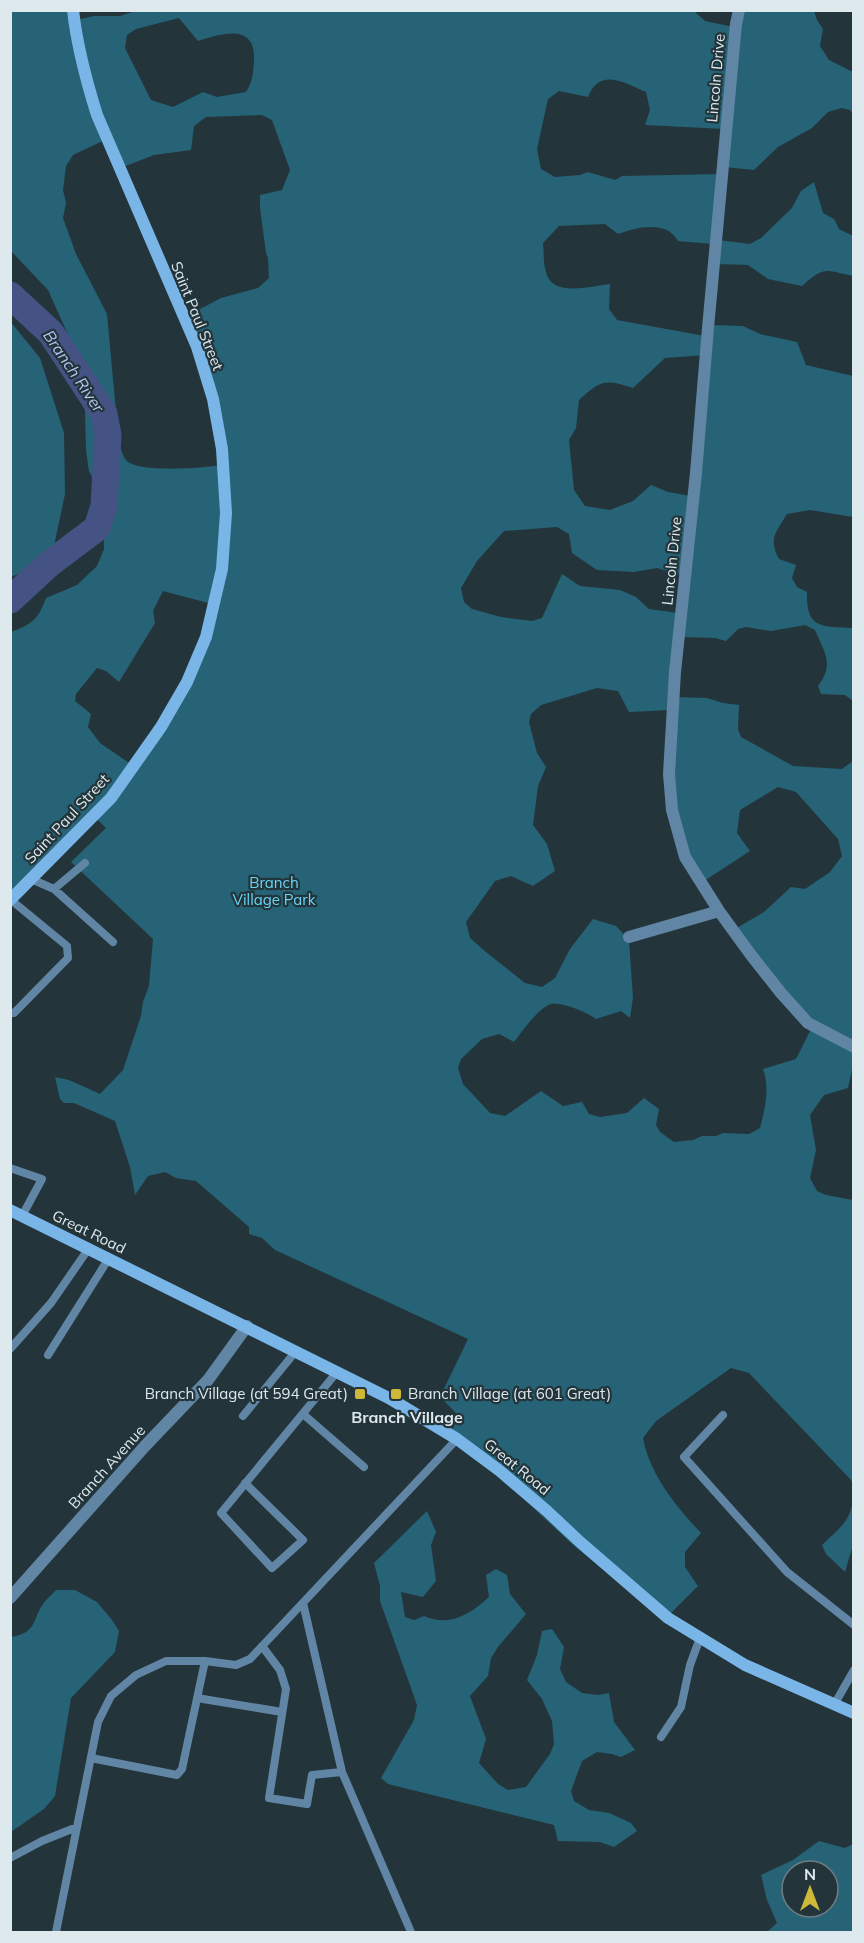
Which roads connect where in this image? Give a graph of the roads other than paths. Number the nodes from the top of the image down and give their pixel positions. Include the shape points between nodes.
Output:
1 (73, 10) edge
2 (740, 10) edge
3 (85, 862) dead end
4 (31, 879) junction
5 (54, 889) junction
6 (11, 900) edge
7 (719, 911) junction
8 (629, 937) dead end
9 (114, 942) dead end
10 (10, 1013) edge
11 (854, 1047) edge
12 (10, 1168) edge
13 (10, 1210) edge
14 (22, 1216) junction
15 (89, 1248) junction
16 (109, 1258) junction
17 (248, 1326) junction
18 (10, 1349) edge
19 (296, 1351) junction
20 (48, 1355) dead end
21 (337, 1372) junction
22 (303, 1413) junction
23 (723, 1415) dead end
24 (243, 1416) dead end
25 (457, 1439) junction
26 (364, 1467) dead end
27 (245, 1483) junction
28 (10, 1598) edge
29 (303, 1603) junction
30 (853, 1623) edge
31 (700, 1638) junction
32 (262, 1646) junction
33 (205, 1661) junction
34 (854, 1670) edge
35 (197, 1698) junction
36 (834, 1705) junction
37 (282, 1712) junction
38 (854, 1713) edge
39 (661, 1737) dead end
40 (91, 1758) junction
41 (342, 1772) junction
42 (77, 1827) junction
43 (10, 1858) edge
44 (56, 1932) edge
45 (411, 1932) edge

1 - 4 main road, Saint Paul Street via 76,40 97,115 197,347 222,449 226,513 222,569 206,637 187,682 111,798
2 - 7 street, Lincoln Drive via 675,672 669,774 672,810 685,857
3 - 5 lane
4 - 5 lane
4 - 6 main road, Saint Paul Street
5 - 9 lane
6 - 10 lane via 67,946 68,958
7 - 8 street
7 - 11 street, Lincoln Drive via 808,1022
12 - 14 lane via 42,1179
13 - 14 main road, Great Road
14 - 15 main road, Great Road
15 - 16 main road, Great Road
15 - 18 lane via 51,1303
16 - 17 main road, Great Road
16 - 20 lane
17 - 19 main road, Great Road
17 - 28 street, Branch Avenue via 208,1380
19 - 21 main road, Great Road
19 - 24 lane
21 - 22 lane
21 - 25 main road, Great Road
22 - 26 lane
22 - 27 lane
23 - 30 lane via 684,1457 787,1572
25 - 29 lane
25 - 31 main road, Great Road via 547,1510 668,1618
27 - 27 lane via 221,1513 272,1568 303,1540
29 - 32 lane
29 - 41 lane
31 - 36 main road, Great Road via 745,1665
31 - 39 lane via 681,1707
32 - 33 lane via 250,1659 236,1665
32 - 37 lane via 280,1670 286,1689
33 - 35 lane
33 - 40 lane via 166,1661 136,1675 111,1696 98,1722
34 - 36 lane
35 - 37 lane
35 - 40 lane via 182,1770 177,1774
36 - 38 main road, Great Road
37 - 41 lane via 269,1798 307,1804 312,1774
40 - 42 lane
41 - 45 lane
42 - 43 lane
42 - 44 lane

